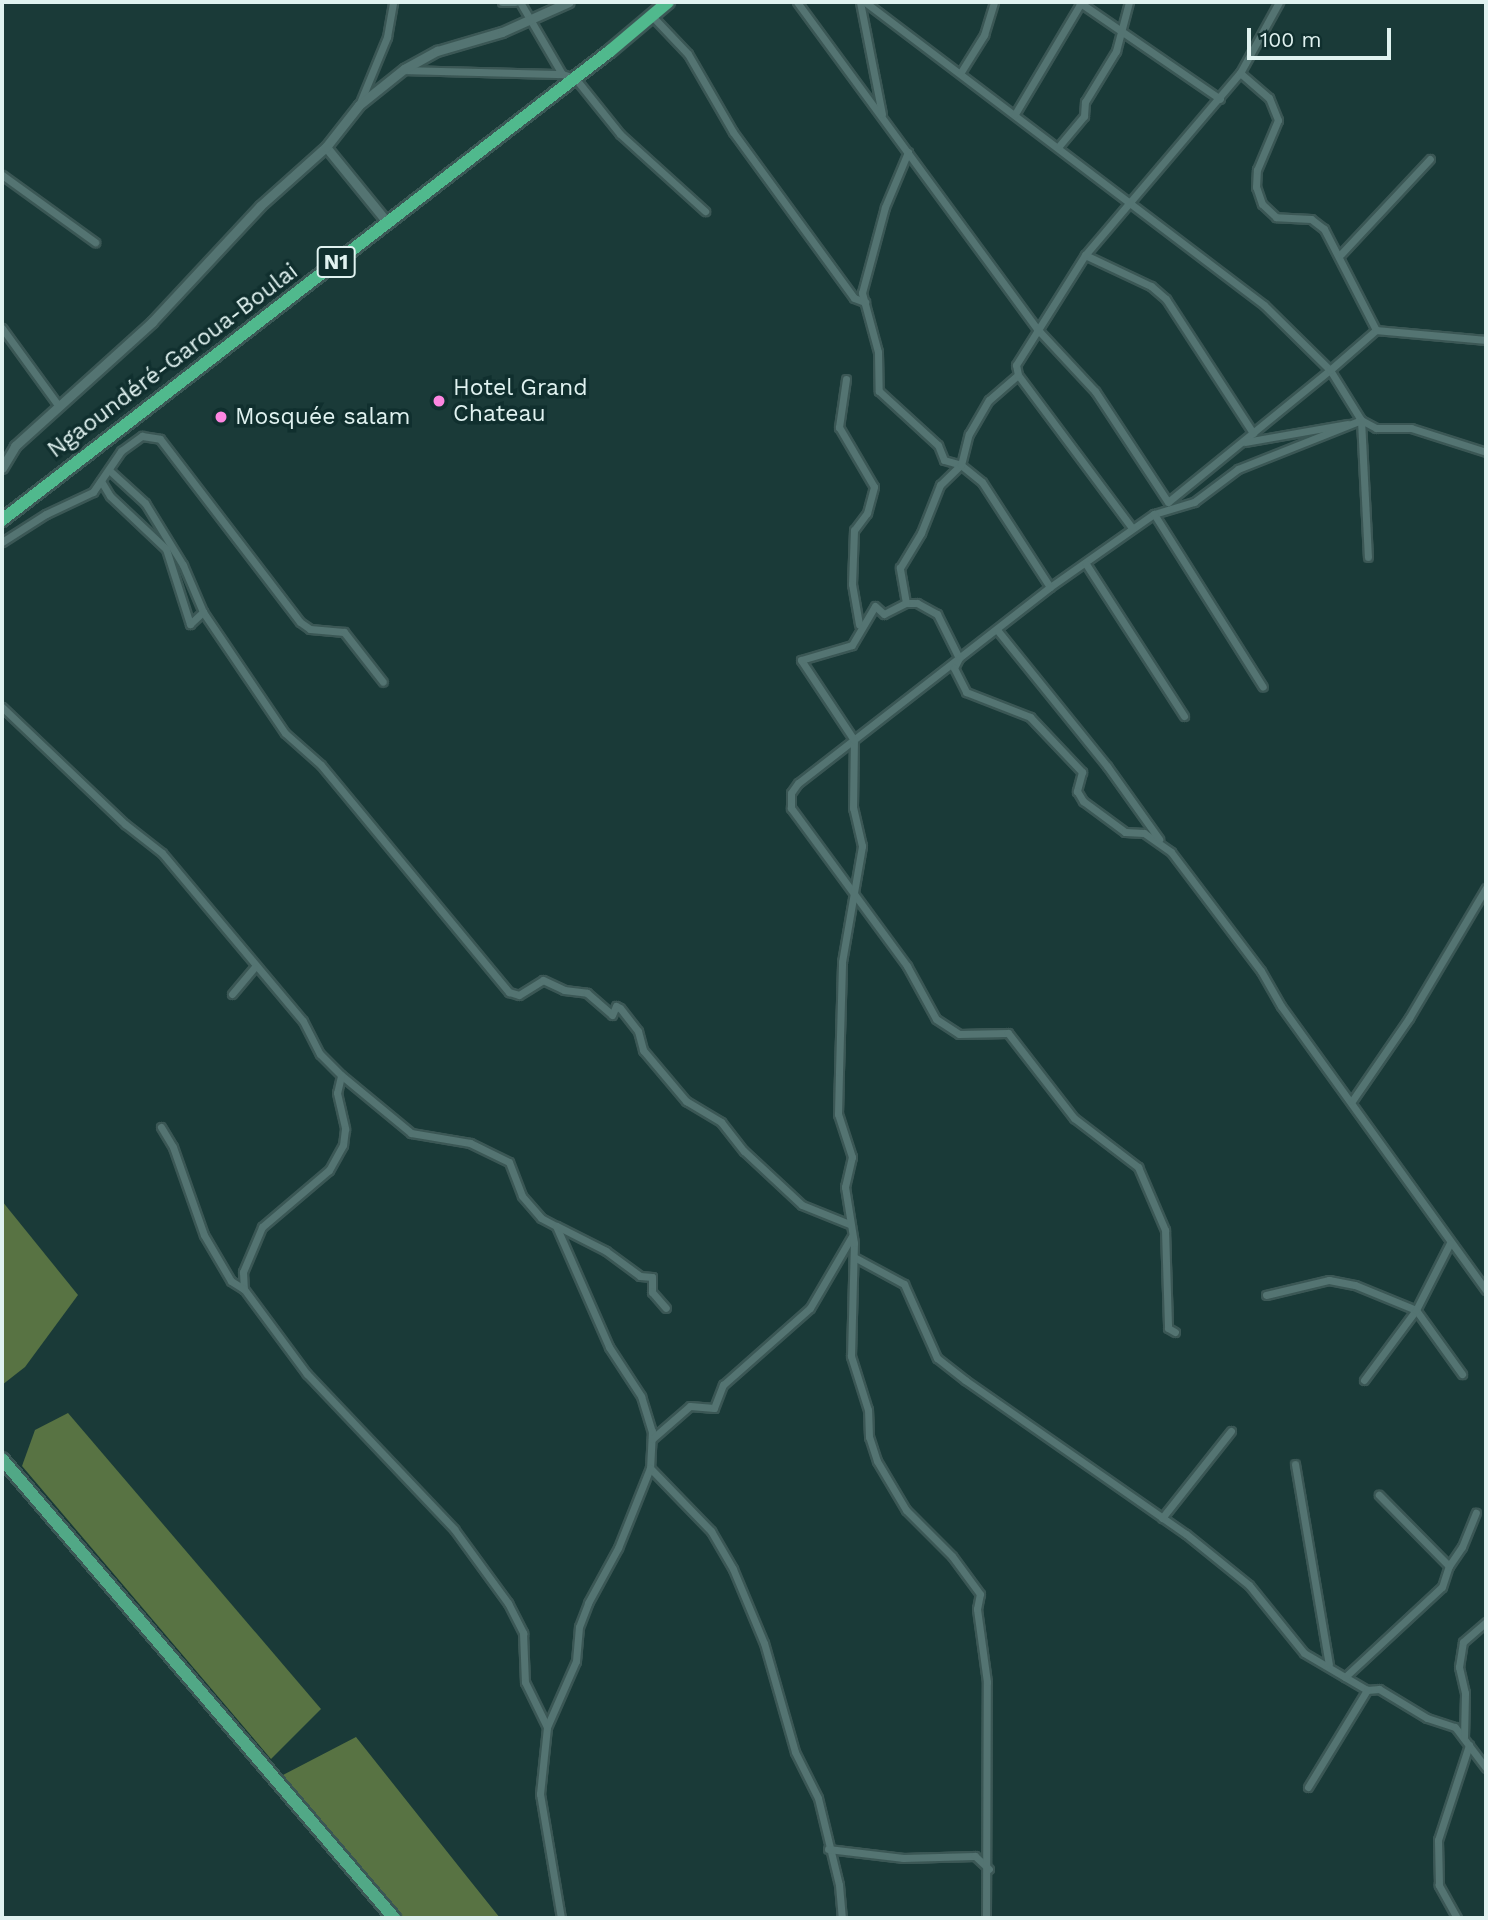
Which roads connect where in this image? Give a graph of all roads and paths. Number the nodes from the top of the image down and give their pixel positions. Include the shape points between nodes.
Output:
1 (393, 2) edge
2 (502, 2) edge
3 (517, 2) edge
4 (569, 2) edge
5 (668, 2) edge
6 (797, 2) edge
7 (863, 2) edge
8 (994, 2) edge
9 (1129, 2) edge
10 (1279, 2) edge
11 (1080, 3) edge
12 (652, 16) junction
13 (529, 19) junction
14 (1120, 30) junction
15 (404, 69) junction
16 (961, 72) junction
17 (562, 74) junction
18 (1240, 74) junction
19 (575, 78) junction
20 (1220, 99) junction
21 (359, 106) junction
22 (1015, 114) junction
23 (882, 116) junction
24 (1059, 146) junction
25 (326, 147) junction
26 (908, 152) junction
27 (1430, 159) dead end
28 (2, 176) edge
29 (1129, 198) junction
30 (705, 211) dead end
31 (387, 222) junction
32 (95, 242) dead end
33 (1341, 254) junction
34 (1086, 255) junction
35 (865, 302) junction
36 (2, 328) edge
37 (1376, 330) junction
38 (1040, 331) junction
39 (1486, 340) edge
40 (1330, 370) junction
41 (1018, 375) junction
42 (846, 379) dead end
43 (58, 405) junction
44 (1361, 421) junction
45 (1253, 433) junction
46 (1238, 445) junction
47 (1486, 452) edge
48 (961, 465) junction
49 (2, 467) edge
50 (109, 470) junction
51 (101, 481) junction
52 (1154, 514) junction
53 (2, 520) edge
54 (1132, 528) junction
55 (2, 542) edge
56 (1368, 557) dead end
57 (1086, 564) junction
58 (1050, 587) junction
59 (906, 604) junction
60 (203, 612) junction
61 (998, 631) junction
62 (855, 638) junction
63 (959, 657) junction
64 (383, 682) dead end
65 (1263, 687) dead end
66 (2, 707) edge
67 (1184, 716) dead end
68 (853, 740) junction
69 (1160, 842) junction
70 (1486, 888) edge
71 (855, 892) junction
72 (254, 968) junction
73 (232, 994) dead end
74 (341, 1075) junction
75 (1352, 1101) junction
76 (161, 1127) dead end
77 (849, 1224) junction
78 (556, 1226) junction
79 (852, 1236) junction
80 (1450, 1243) junction
81 (854, 1256) junction
82 (244, 1289) junction
83 (1486, 1290) edge
84 (1266, 1296) dead end
85 (666, 1308) dead end
86 (1416, 1310) junction
87 (1175, 1332) dead end
88 (1462, 1374) dead end
89 (1364, 1380) dead end
90 (1231, 1431) dead end
91 (652, 1439) junction
92 (2, 1459) edge
93 (1295, 1464) dead end
94 (650, 1468) junction
95 (1379, 1495) dead end
96 (1476, 1513) dead end
97 (1161, 1518) junction
98 (1449, 1566) junction
99 (1486, 1622) edge
100 (1329, 1664) junction
101 (1345, 1677) junction
102 (1367, 1690) junction
103 (547, 1727) junction
104 (1467, 1741) junction
105 (1486, 1768) edge
106 (1308, 1787) dead end
107 (828, 1849) junction
108 (989, 1869) junction
109 (394, 1918) edge
110 (561, 1918) edge
111 (842, 1918) edge
112 (986, 1918) edge
113 (1457, 1918) edge

1 - 21 street via 387,37
2 - 3 street
3 - 13 street
4 - 13 street
5 - 12 highway, Ngaoundéré-Garoua-Boulai / N1
6 - 23 street
7 - 16 street
7 - 23 street
8 - 16 street via 984,35
9 - 14 street
10 - 18 street
11 - 14 street
11 - 22 street
12 - 19 highway, Ngaoundéré-Garoua-Boulai / N1
12 - 35 street via 688,54 733,132 854,298
13 - 15 street via 437,51
13 - 17 street
14 - 20 street
14 - 24 street via 1116,51 1085,102 1084,116
15 - 17 street
15 - 21 street
16 - 22 street
17 - 19 street
18 - 20 street
18 - 33 street via 1269,98 1278,120 1258,170 1256,187 1262,204 1276,217 1311,219
19 - 30 street via 620,134
19 - 31 highway, Ngaoundéré-Garoua-Boulai / N1
20 - 29 street via 1163,167
21 - 25 street
22 - 24 street
23 - 26 street
24 - 29 street
25 - 31 street
25 - 43 street via 252,214 152,322
26 - 35 street via 863,284
26 - 38 street
27 - 33 street
28 - 32 street
29 - 34 street
29 - 40 street via 1264,305
31 - 53 highway, Ngaoundéré-Garoua-Boulai / N1
33 - 37 street
34 - 38 street
34 - 45 street via 1150,286 1166,299
35 - 48 street via 878,352 879,391 938,444 944,460
36 - 43 street
37 - 39 street
37 - 40 street
38 - 41 street via 1016,365
38 - 46 street via 1095,391 1168,502
40 - 44 street
40 - 45 street
41 - 48 street via 989,400 969,434
41 - 54 street
42 - 62 street via 839,427 874,487 867,513 854,530 852,584 860,617
43 - 49 street via 15,446
44 - 46 street
44 - 47 street via 1376,428 1411,428
44 - 52 street via 1238,469 1194,502
44 - 56 street
45 - 46 street
48 - 58 street via 982,482
48 - 59 street via 940,485 921,533 900,568
50 - 51 street
50 - 60 street via 145,503 183,565
50 - 64 street via 121,451 142,436 160,439 300,622 310,629 344,632
51 - 55 street via 93,492
51 - 60 street via 110,496 166,549 190,624
52 - 54 street
52 - 65 street
54 - 57 street
57 - 58 street
57 - 67 street
58 - 61 street
59 - 62 street via 884,614 875,606
59 - 63 street via 917,603 937,614
60 - 77 street via 285,733 321,765 509,992 519,995 543,980 586,993 611,1015 620,1008 632,1019 643,1050 686,1101 721,1122 744,1151 802,1205
61 - 63 street
61 - 69 street via 1107,766
62 - 68 street via 852,645 801,660
63 - 68 street
63 - 69 street via 954,668 966,692 1020,710 1069,756 1082,772 1077,791 1083,801 1125,832 1144,833
66 - 72 street via 125,824 162,853
68 - 71 street via 853,808 862,846
68 - 71 street via 798,783 791,793 791,808
69 - 75 street via 1261,971
70 - 75 street via 1409,1018
71 - 77 street via 842,962 838,1114 852,1157 845,1187
71 - 87 street via 949,1031 1008,1033 1074,1118 1138,1167 1165,1230 1168,1328
72 - 73 street
72 - 74 street via 303,1021 320,1054
74 - 78 street via 411,1132 470,1143 509,1163 522,1196 541,1218
74 - 82 street via 337,1093 344,1145 329,1170 262,1227 243,1272
75 - 80 street
76 - 82 street via 173,1147 204,1235 231,1281
77 - 79 street
78 - 85 street via 606,1251 640,1276 652,1277 652,1292
78 - 91 street via 609,1347 641,1396
79 - 81 street
79 - 91 street via 810,1308 723,1385 714,1408 690,1406
80 - 83 street
80 - 86 street
81 - 97 street via 904,1284 937,1358
81 - 108 street via 851,1356 869,1410 869,1437 877,1461 906,1510 952,1556 980,1594 977,1609 988,1682
82 - 103 street via 307,1374 454,1529 508,1603 523,1633 526,1682
84 - 86 street via 1329,1280
86 - 88 street
86 - 89 street
90 - 97 street
91 - 94 street
92 - 109 main road
93 - 100 street
94 - 103 street via 618,1548 588,1603 579,1627 576,1661
94 - 107 street via 710,1531 733,1569 764,1643 795,1752 818,1798
95 - 98 street
96 - 98 street
97 - 100 street via 1249,1585 1304,1653 1318,1663
98 - 101 street via 1441,1587
99 - 104 street via 1463,1642 1459,1667
100 - 101 street
101 - 102 street
102 - 104 street via 1379,1689 1427,1718 1455,1727
102 - 106 street
103 - 110 street via 540,1794
104 - 105 street
104 - 113 street via 1438,1840 1439,1885
107 - 108 street via 902,1857 975,1856
107 - 111 street via 839,1885
108 - 112 street

